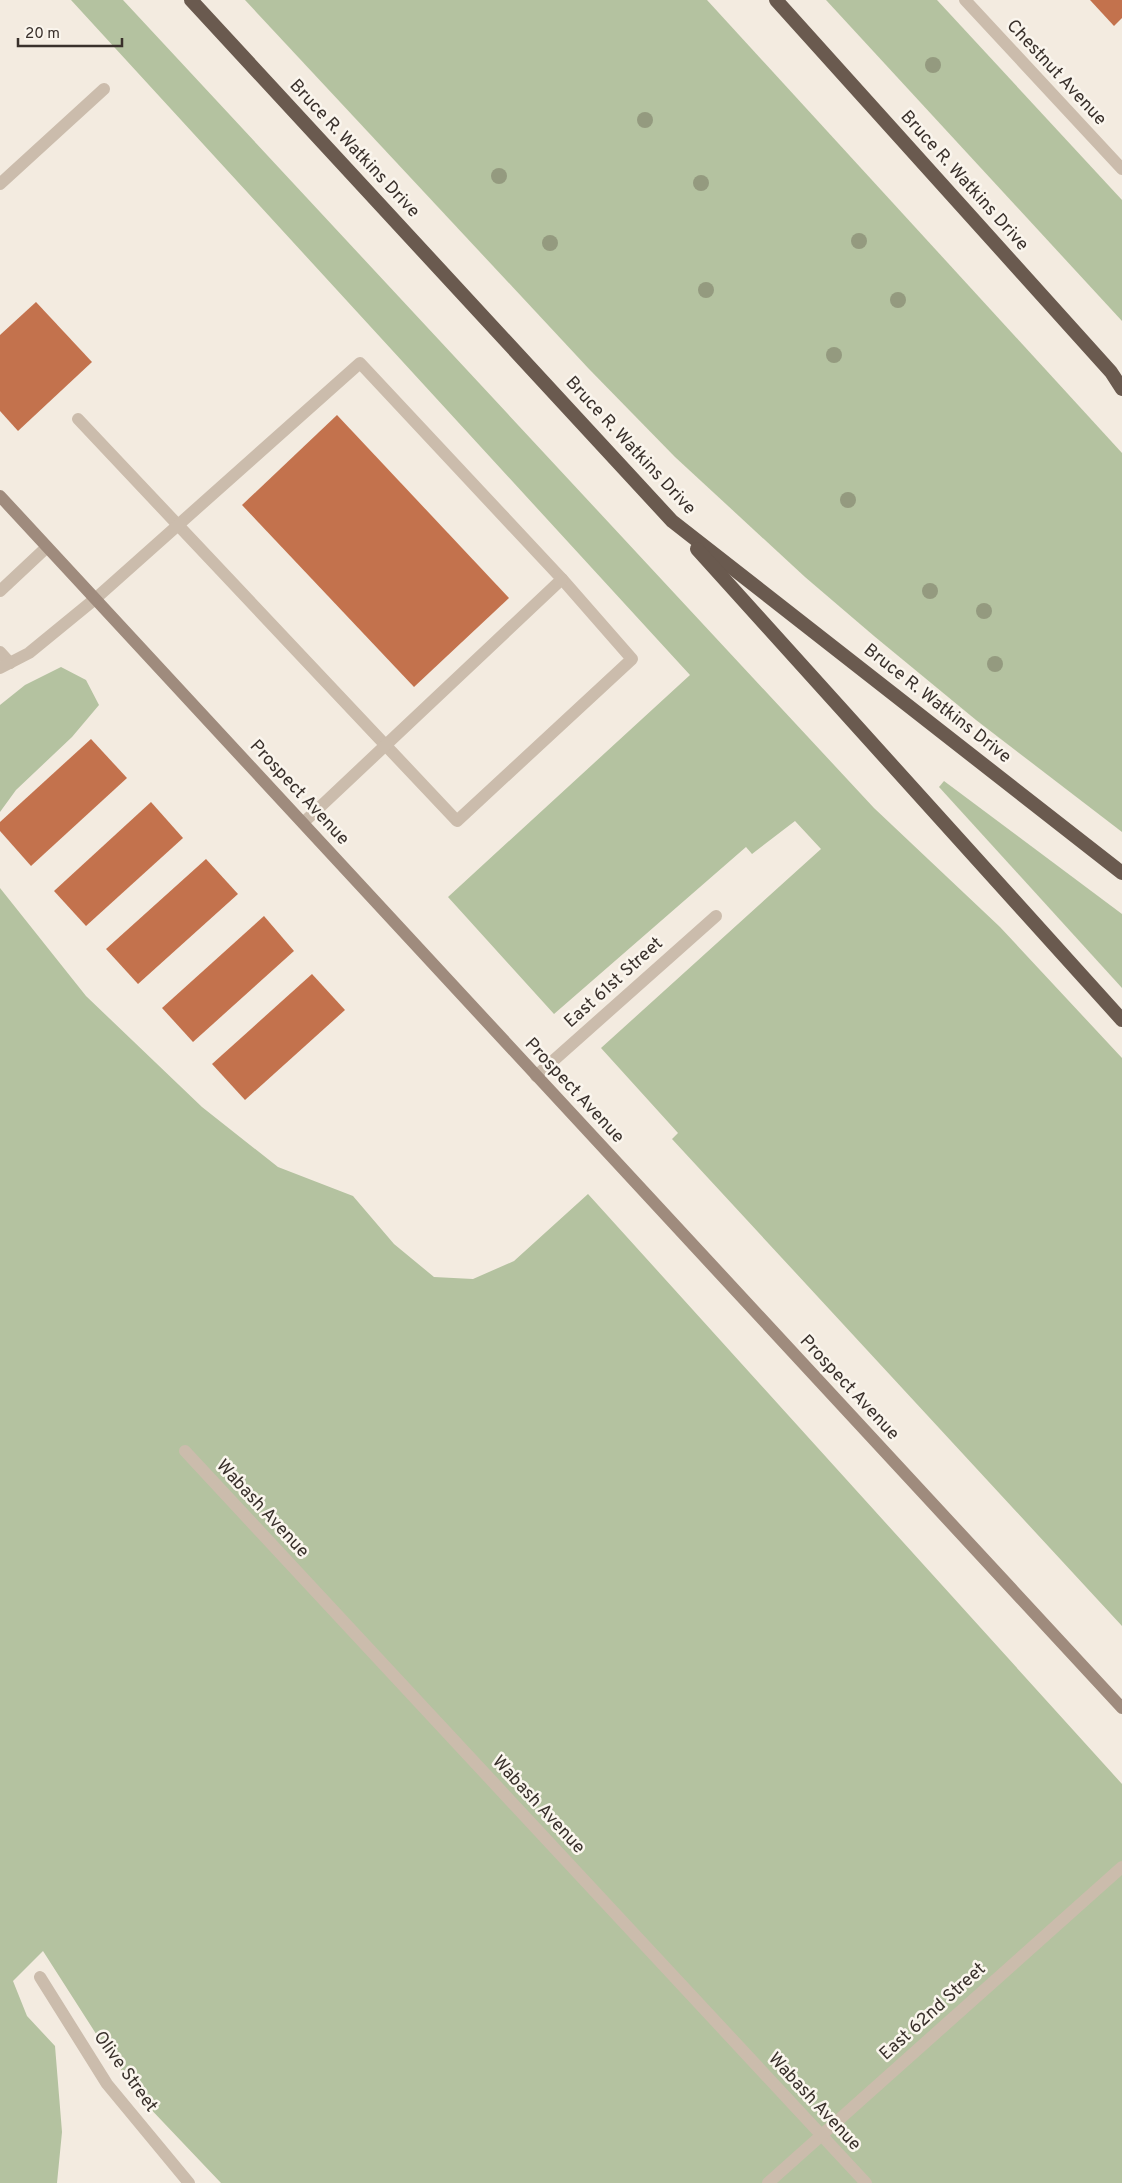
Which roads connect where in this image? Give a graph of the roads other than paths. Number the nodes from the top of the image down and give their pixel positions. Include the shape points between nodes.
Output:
1 (191, 0) edge
2 (776, 0) edge
3 (965, 0) edge
4 (104, 89) dead end
5 (1122, 169) edge
6 (0, 184) edge
7 (1116, 376) edge
8 (1122, 388) edge
9 (78, 419) dead end
10 (0, 496) edge
11 (672, 521) junction
12 (178, 525) junction
13 (47, 547) junction
14 (562, 579) junction
15 (0, 591) edge
16 (95, 599) junction
17 (0, 652) edge
18 (5, 666) edge
19 (385, 745) junction
20 (302, 823) junction
21 (1122, 873) edge
22 (716, 916) dead end
23 (1122, 1020) edge
24 (536, 1076) junction
25 (185, 1451) dead end
26 (1122, 1708) edge
27 (1122, 1867) edge
28 (40, 1977) dead end
29 (822, 2135) junction
30 (189, 2183) edge
31 (768, 2183) edge
32 (866, 2183) edge

1 - 11 highway, Bruce R. Watkins Drive
2 - 7 highway, Bruce R. Watkins Drive
3 - 5 street, Chestnut Avenue
4 - 6 street
7 - 8 highway, Bruce R. Watkins Drive
9 - 12 street
10 - 13 main road, Prospect Avenue
11 - 21 highway, Bruce R. Watkins Drive
11 - 23 highway
12 - 14 street via 360,363
12 - 16 street
12 - 19 street
13 - 15 street
13 - 16 main road, Prospect Avenue
14 - 19 street
14 - 19 street via 632,659 457,821
16 - 18 street via 29,653
16 - 20 main road, Prospect Avenue
17 - 18 street
19 - 20 street
20 - 24 main road, Prospect Avenue
22 - 24 street, East 61st Street
24 - 26 main road, Prospect Avenue
25 - 29 street, Wabash Avenue
27 - 29 street, East 62nd Street
28 - 30 street, Olive Street via 107,2084
29 - 31 street, East 62nd Street
29 - 32 street, Wabash Avenue

